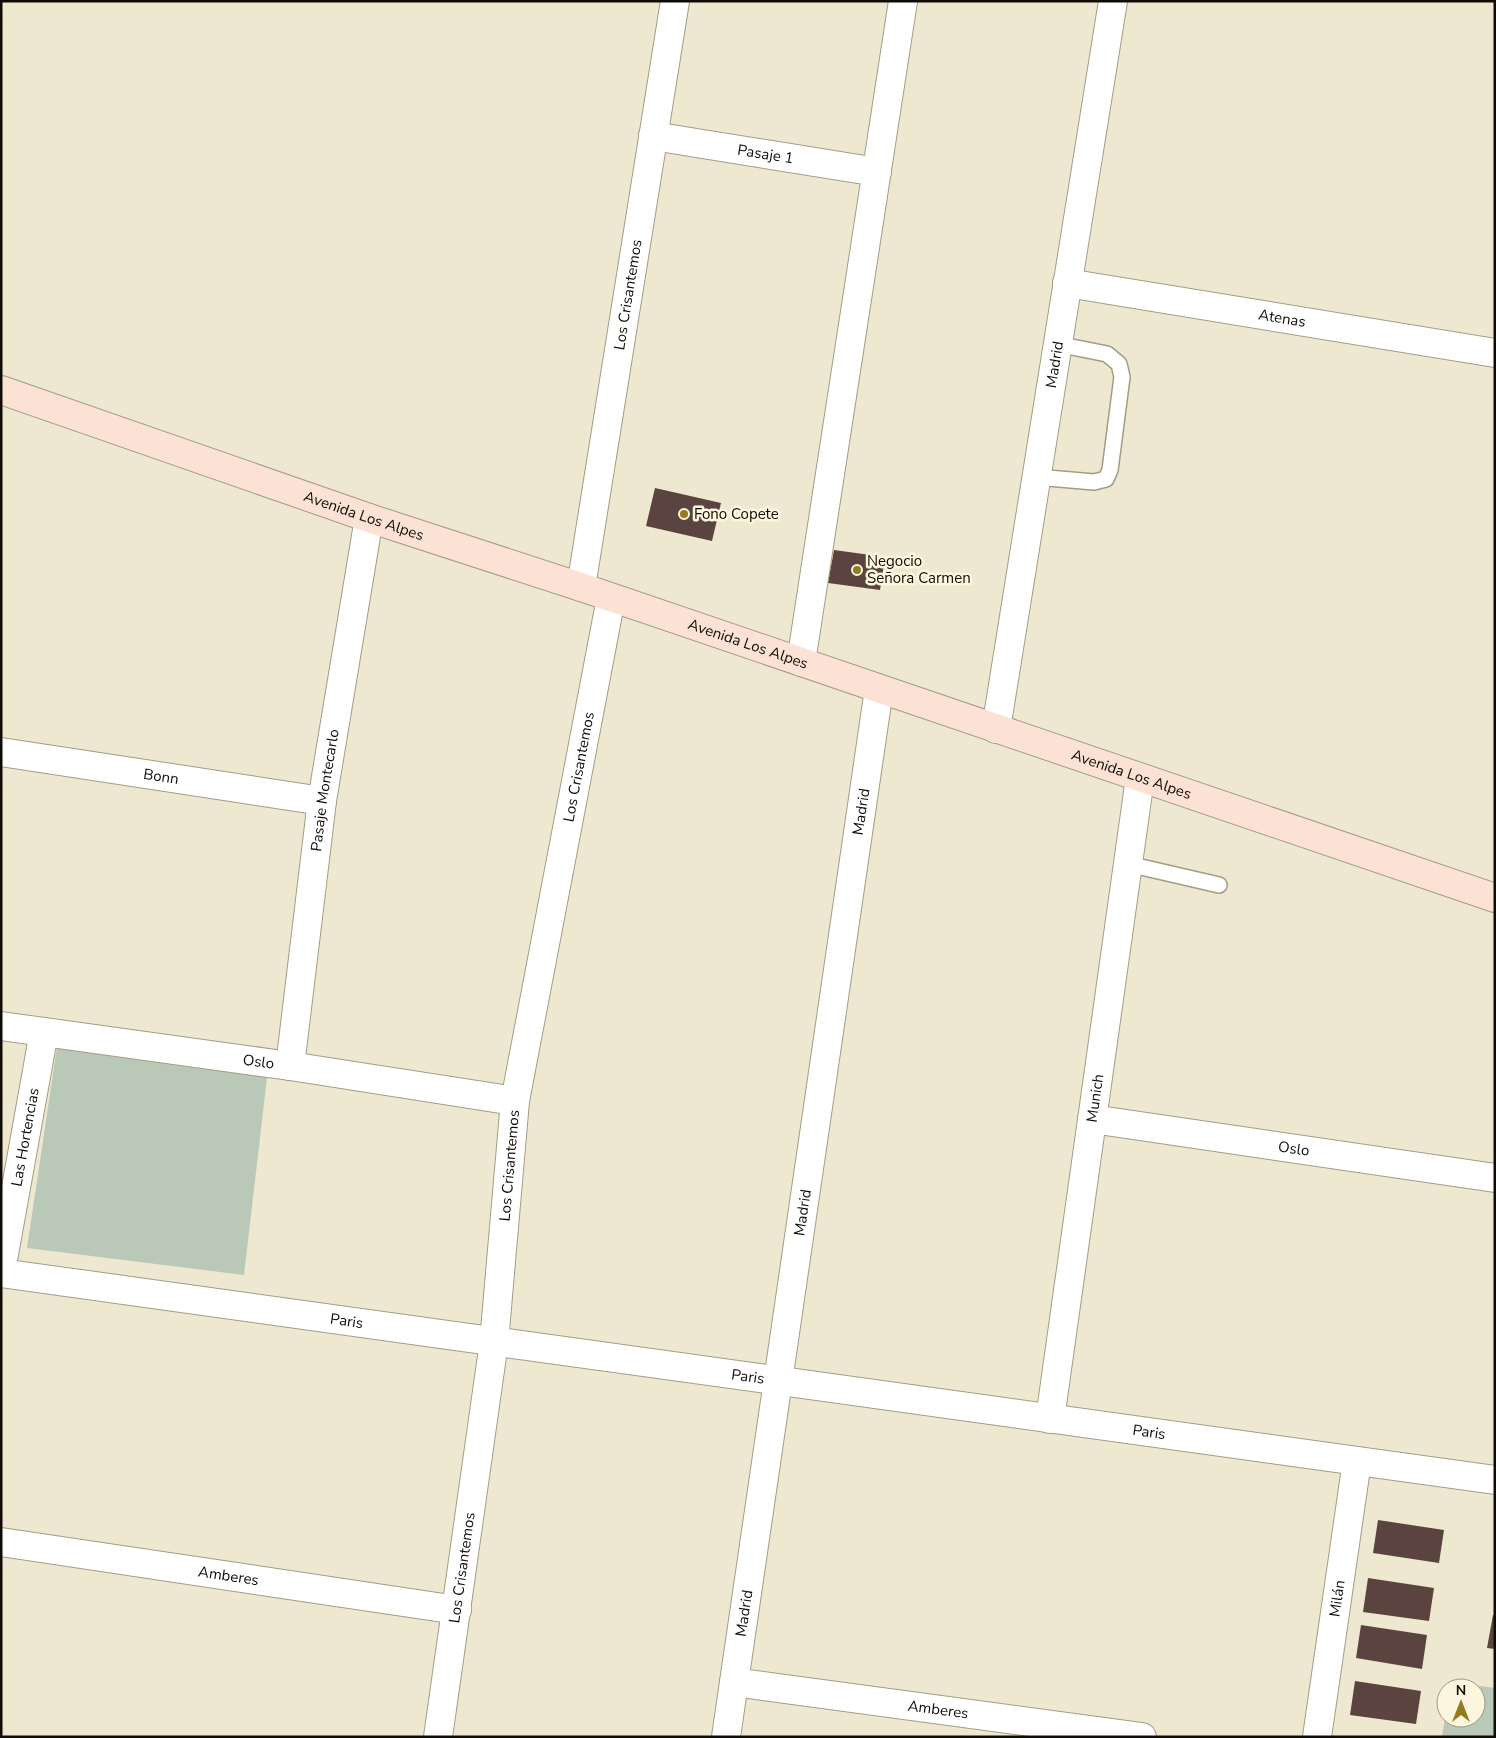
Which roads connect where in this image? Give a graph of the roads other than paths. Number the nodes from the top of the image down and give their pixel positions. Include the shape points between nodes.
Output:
1 (675, 1) edge
2 (904, 1) edge
3 (1113, 1) edge
4 (654, 136) junction
5 (877, 172) junction
6 (1068, 283) junction
7 (1058, 344) junction
8 (1495, 353) edge
9 (1, 390) edge
10 (1036, 477) junction
11 (369, 518) junction
12 (581, 587) junction
13 (611, 598) junction
14 (801, 662) junction
15 (879, 689) junction
16 (996, 729) junction
17 (1, 752) edge
18 (1140, 778) junction
19 (322, 801) junction
20 (1128, 864) junction
21 (1219, 885) dead end
22 (1495, 898) edge
23 (1, 1026) edge
24 (44, 1032) junction
25 (290, 1066) junction
26 (515, 1101) junction
27 (1092, 1119) junction
28 (1495, 1178) edge
29 (1, 1272) edge
30 (494, 1342) junction
31 (778, 1382) junction
32 (1050, 1419) junction
33 (1357, 1461) junction
34 (1495, 1480) edge
35 (1, 1542) edge
36 (457, 1610) junction
37 (734, 1682) junction
38 (438, 1737) edge
39 (726, 1737) edge
40 (1142, 1737) edge
41 (1317, 1737) edge

1 - 4 street, Los Crisantemos
2 - 5 street
3 - 6 street, Madrid
4 - 5 street, Pasaje 1
4 - 12 street, Los Crisantemos
5 - 14 street
6 - 7 street, Madrid
6 - 8 street, Atenas
7 - 10 street, Madrid
7 - 10 lane via 1107,354 1119,364 1122,377 1110,470 1106,479 1094,482
9 - 11 street, Avenida Los Alpes
10 - 16 street, Madrid
11 - 12 street, Avenida Los Alpes
11 - 19 street, Pasaje Montecarlo
12 - 13 street, Avenida Los Alpes
13 - 14 street, Avenida Los Alpes
13 - 26 street, Los Crisantemos
14 - 15 street, Avenida Los Alpes
15 - 16 street, Avenida Los Alpes
15 - 31 street, Madrid
16 - 18 street, Avenida Los Alpes
17 - 19 street, Bonn
18 - 20 street, Munich
18 - 22 street, Avenida Los Alpes
19 - 25 street, Pasaje Montecarlo
20 - 21 lane
20 - 27 street, Munich
23 - 24 street, Oslo
24 - 25 street, Oslo
24 - 29 street, Las Hortencias
25 - 26 street, Oslo
26 - 30 street, Los Crisantemos
27 - 28 street, Oslo
27 - 32 street, Munich
29 - 30 street, Paris
30 - 31 street, Paris
30 - 36 street, Los Crisantemos
31 - 32 street, Paris
31 - 37 street, Madrid
32 - 33 street, Paris
33 - 34 street, Paris
33 - 41 street, Milán
35 - 36 street, Amberes
36 - 38 street, Los Crisantemos
37 - 39 street, Madrid
37 - 40 street, Amberes

